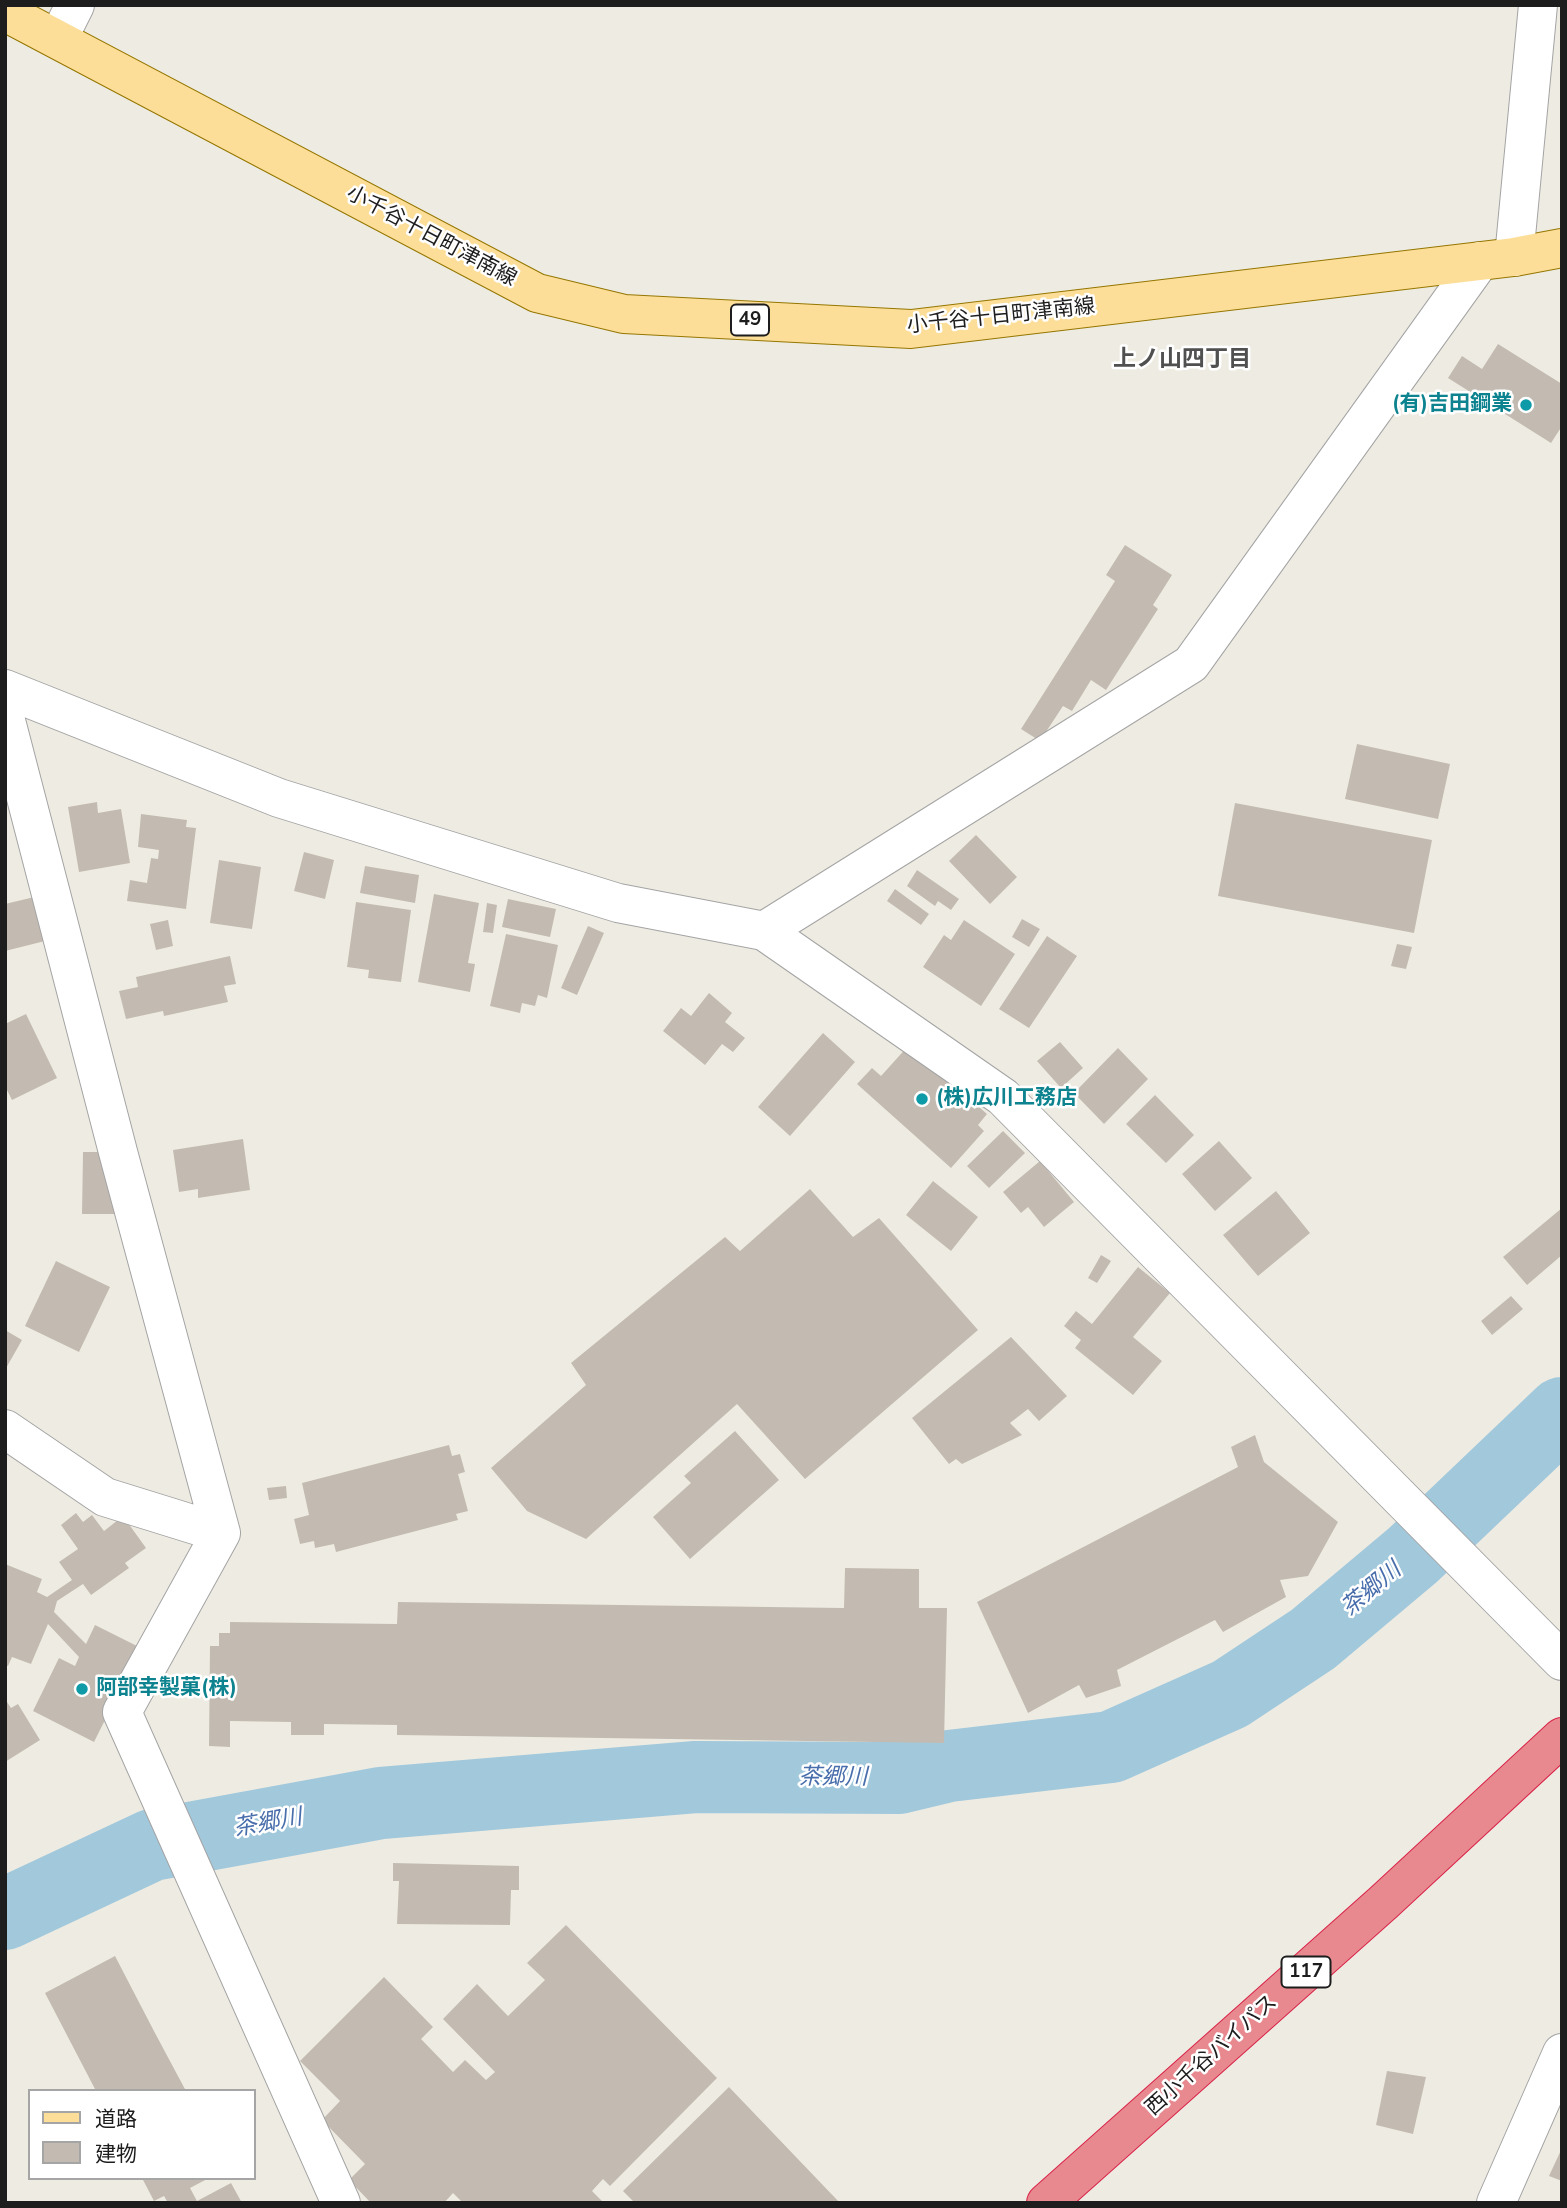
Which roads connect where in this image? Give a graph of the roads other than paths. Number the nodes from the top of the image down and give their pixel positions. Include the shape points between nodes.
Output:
1 (75, 5) edge
2 (1538, 5) edge
3 (5, 12) edge
4 (58, 38) junction
5 (1562, 248) edge
6 (1497, 259) junction
7 (5, 689) edge
8 (5, 717) edge
9 (764, 931) junction
10 (5, 1429) edge
11 (221, 1533) junction
12 (1562, 1661) edge
13 (1562, 1737) edge
14 (1562, 2053) edge
15 (341, 2203) edge
16 (1046, 2203) edge
17 (1496, 2203) edge

1 - 4 street
2 - 6 street
3 - 4 main road, 小千谷十日町津南線 / 49
4 - 6 main road, 小千谷十日町津南線 / 49 via 537,293 624,314 911,329
5 - 6 main road, 小千谷十日町津南線 / 49
6 - 9 street via 1191,664
7 - 9 street via 279,799 618,903
8 - 11 street
9 - 12 street via 1003,1097
10 - 11 street via 105,1497
11 - 15 street via 122,1712
13 - 16 highway, 西小千谷バイパス / 117
14 - 17 street

